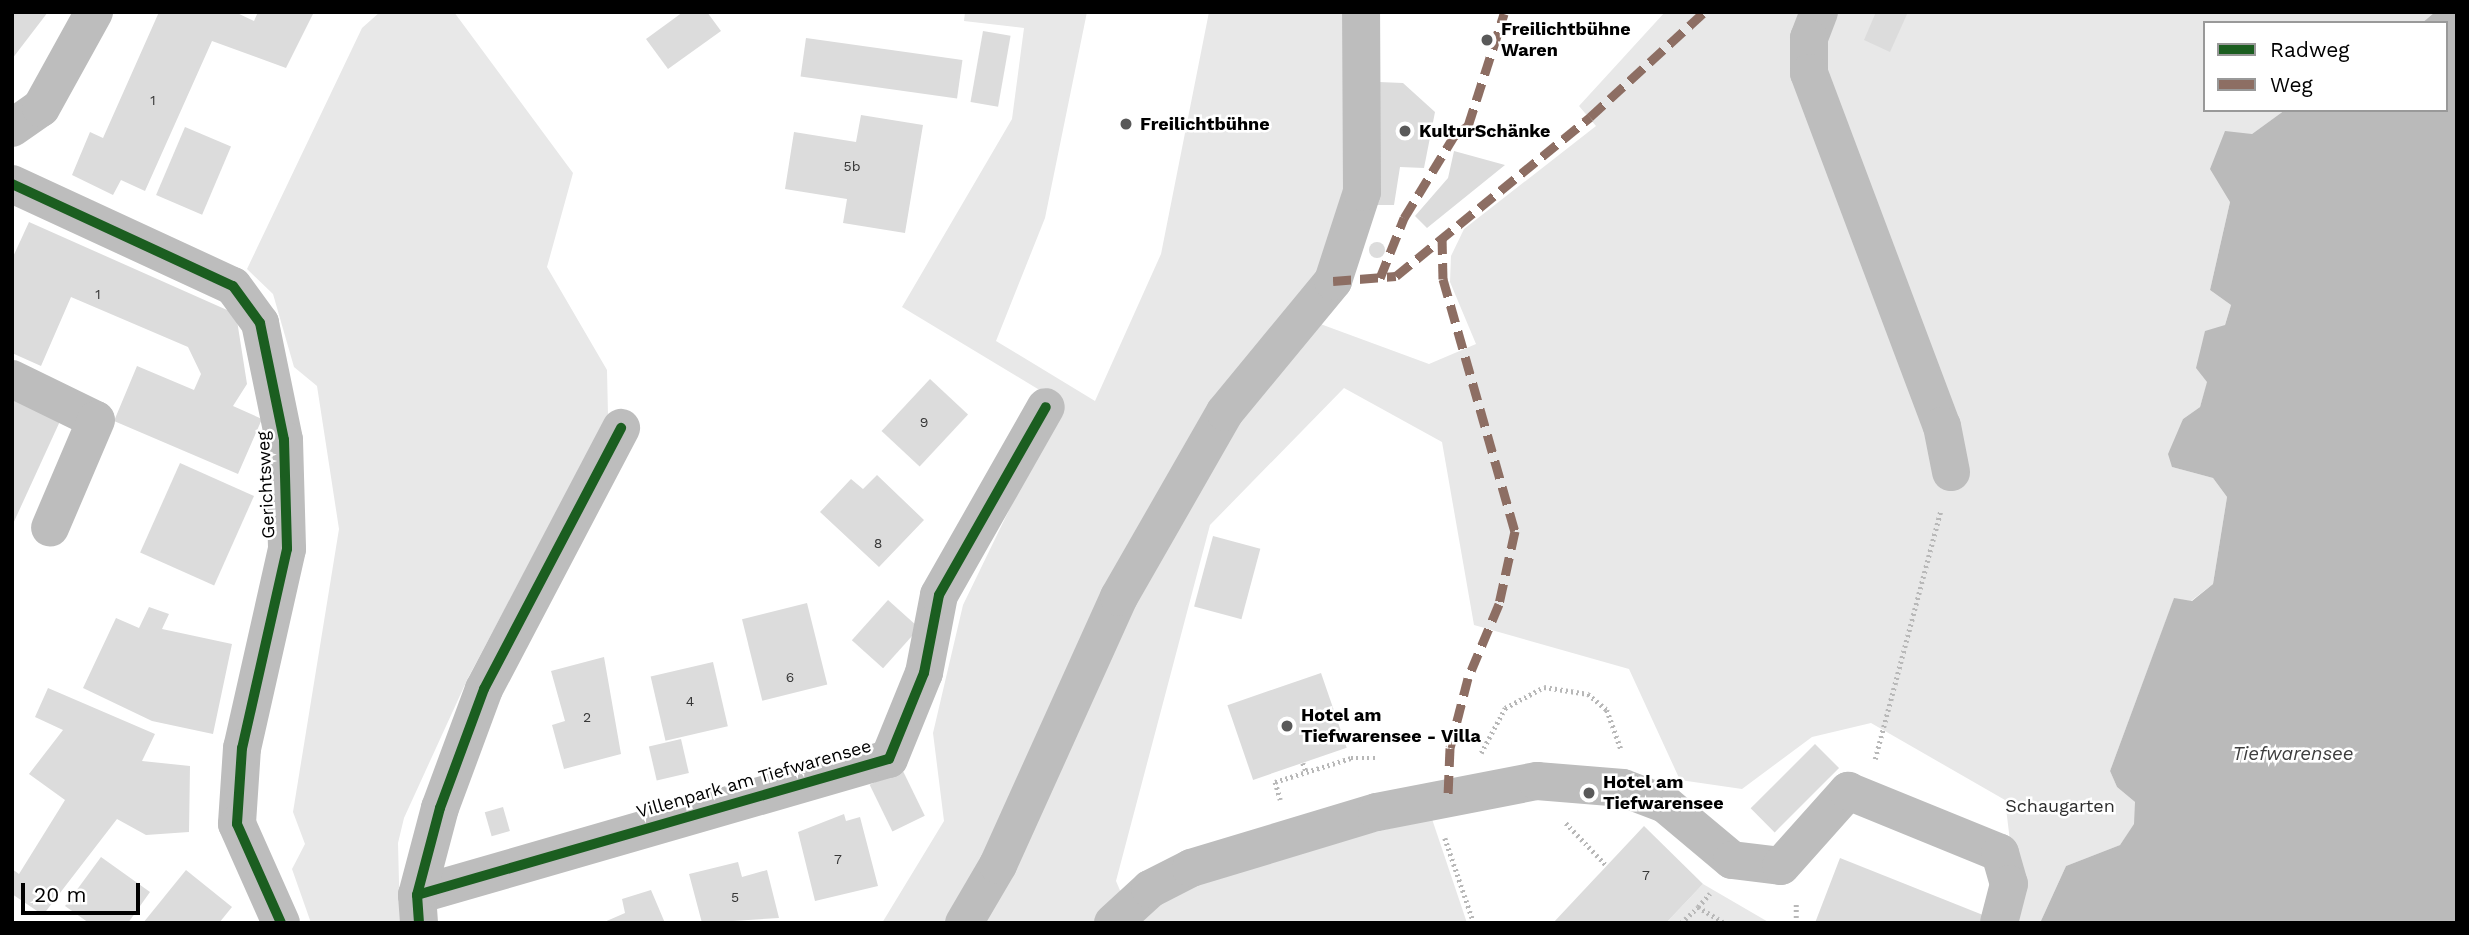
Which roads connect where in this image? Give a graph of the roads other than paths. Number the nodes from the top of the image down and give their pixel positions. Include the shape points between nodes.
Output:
1 (1360, 12) edge
2 (1819, 12) edge
3 (80, 20) edge
4 (12, 128) edge
5 (12, 184) edge
6 (12, 379) edge
7 (1046, 407) dead end
8 (621, 428) dead end
9 (1951, 472) road end
10 (50, 528) dead end
11 (418, 909) edge
12 (281, 923) edge
13 (964, 923) edge
14 (1113, 923) edge
15 (1999, 923) edge

1 - 13 street via 1362,192 1333,281 1225,412 1119,597 998,865
2 - 9 street via 1809,38 1809,73 1942,426
3 - 4 street via 41,108
5 - 12 street, Gerichtsweg via 213,277 251,302 284,440 287,549 242,748 237,824
6 - 10 street via 96,420
7 - 11 street, Villenpark am Tiefwarensee via 939,595 924,673 889,759
8 - 11 street, Villenpark am Tiefwarensee via 484,689 440,808
14 - 15 street via 1150,889 1191,868 1479,788 1536,781 1623,788 1665,804 1732,860 1781,866 1848,791 2000,852 2009,884

